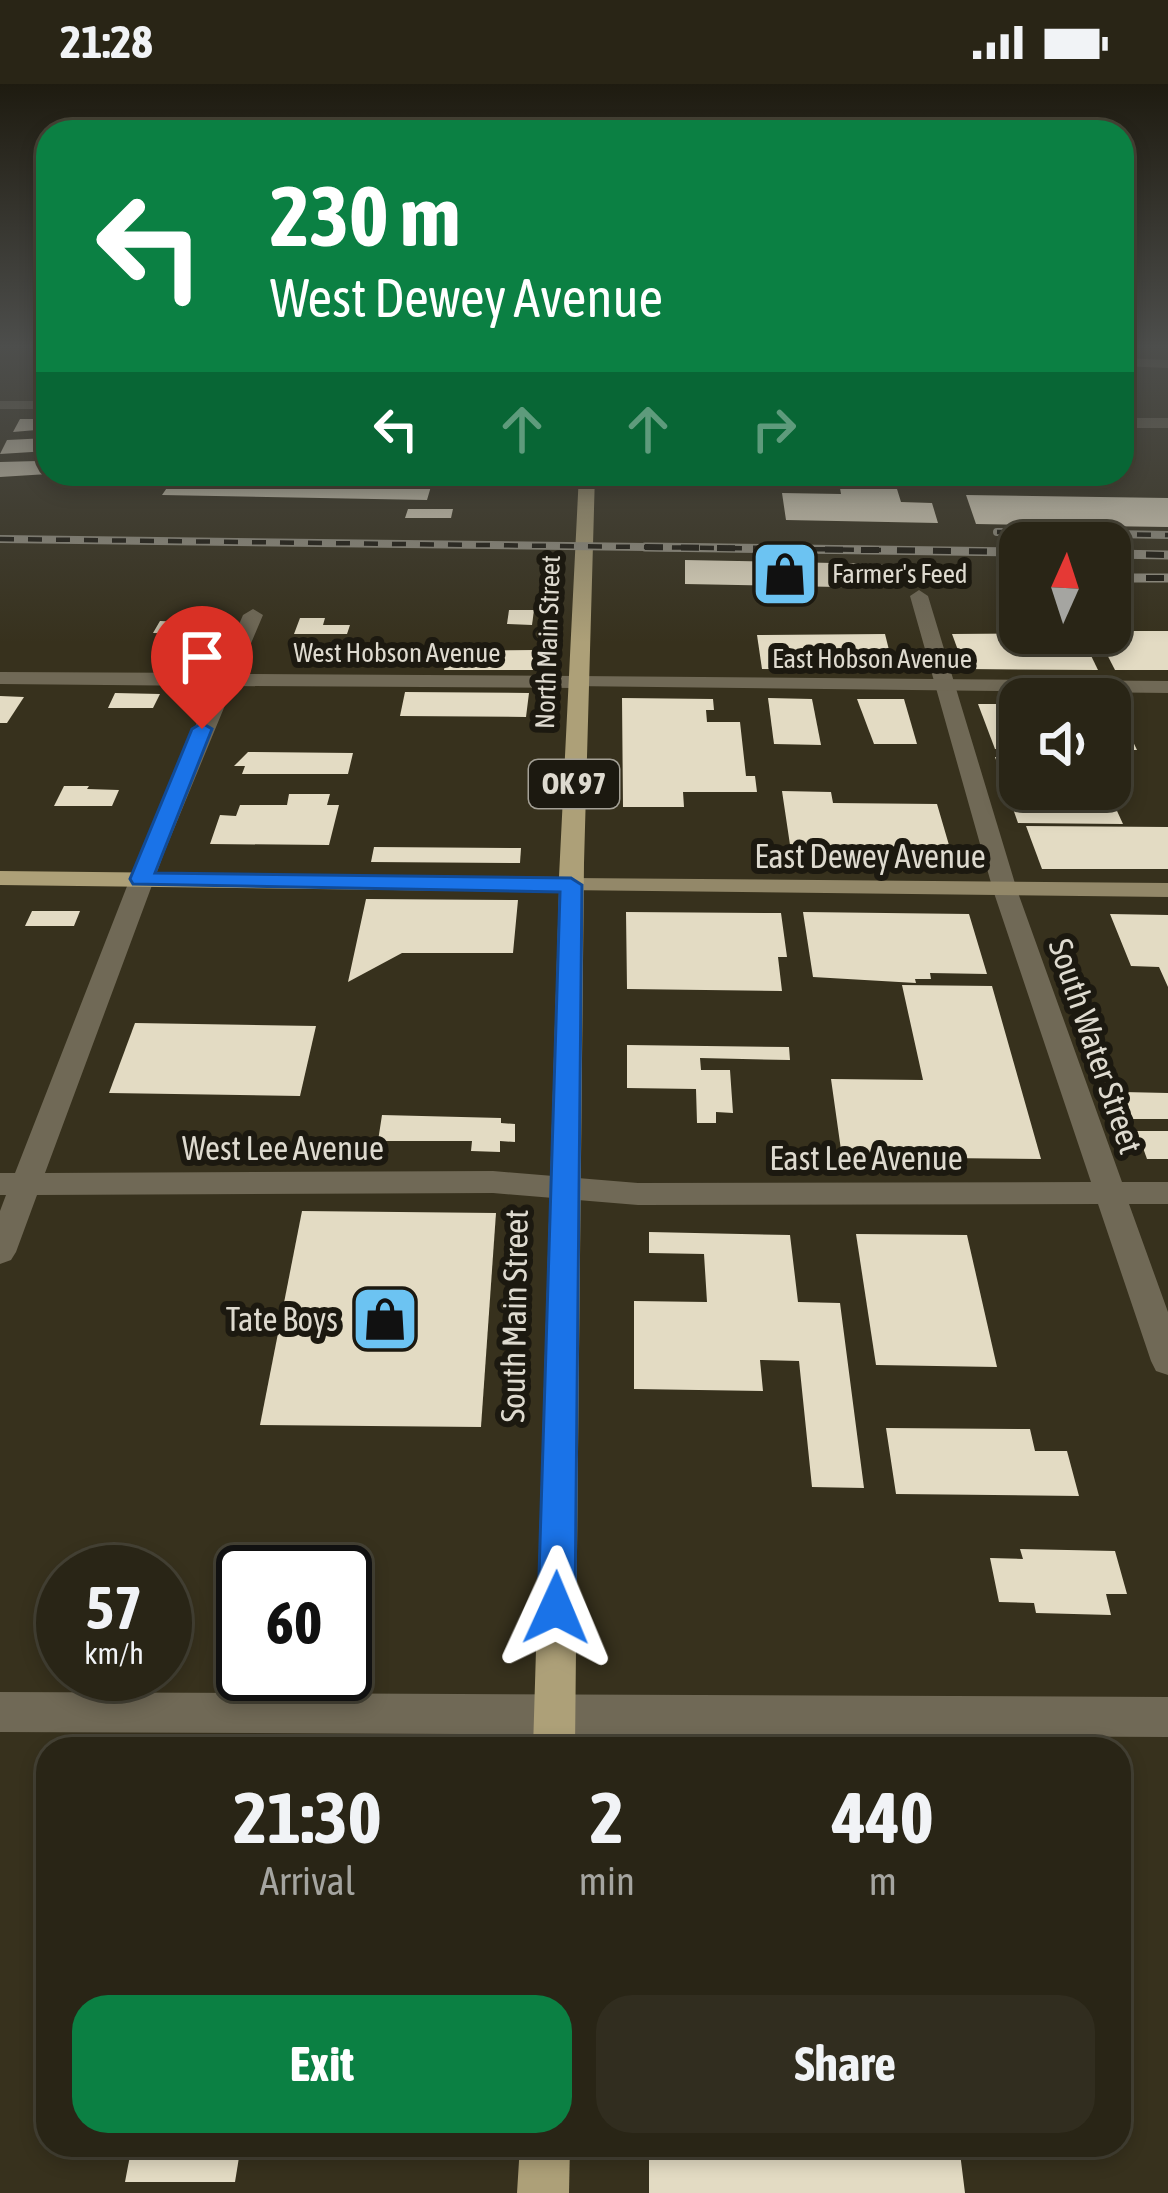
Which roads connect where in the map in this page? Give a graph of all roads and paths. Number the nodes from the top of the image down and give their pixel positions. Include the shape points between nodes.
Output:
1 (586, 486) edge
2 (919, 596) dead end
3 (253, 615) dead end
4 (0, 677) edge
5 (223, 679) junction
6 (577, 682) junction
7 (944, 686) junction
8 (1168, 687) edge
9 (0, 878) edge
10 (141, 879) junction
11 (571, 885) junction
12 (1005, 890) junction
13 (1168, 890) edge
14 (12, 1184) edge
15 (565, 1188) junction
16 (1109, 1192) junction
17 (1168, 1192) edge
18 (0, 1252) edge
19 (1168, 1361) edge
20 (0, 1712) edge
21 (1168, 1717) edge
22 (554, 1733) edge
23 (544, 2157) edge
24 (543, 2193) edge

1 - 6 main road, North Main Street / OK 97
2 - 7 street, South Water Street
3 - 5 street
4 - 5 street, West Hobson Avenue
5 - 6 street, West Hobson Avenue
5 - 10 street
6 - 7 street, East Hobson Avenue
6 - 11 main road, North Main Street / OK 97
7 - 8 street, East Hobson Avenue
7 - 12 street, South Water Street
9 - 10 main road
10 - 11 main road
10 - 14 street via 100,999
11 - 12 main road, East Dewey Avenue
11 - 15 main road, South Main Street / OK 97
12 - 13 main road, East Dewey Avenue
12 - 16 street, South Water Street
14 - 15 street, West Lee Avenue
14 - 18 street
15 - 16 street, East Lee Avenue
15 - 22 main road, South Main Street / OK 97
16 - 17 street, East Lee Avenue
16 - 19 street, South Water Street
20 - 22 street
21 - 22 street
23 - 24 main road

